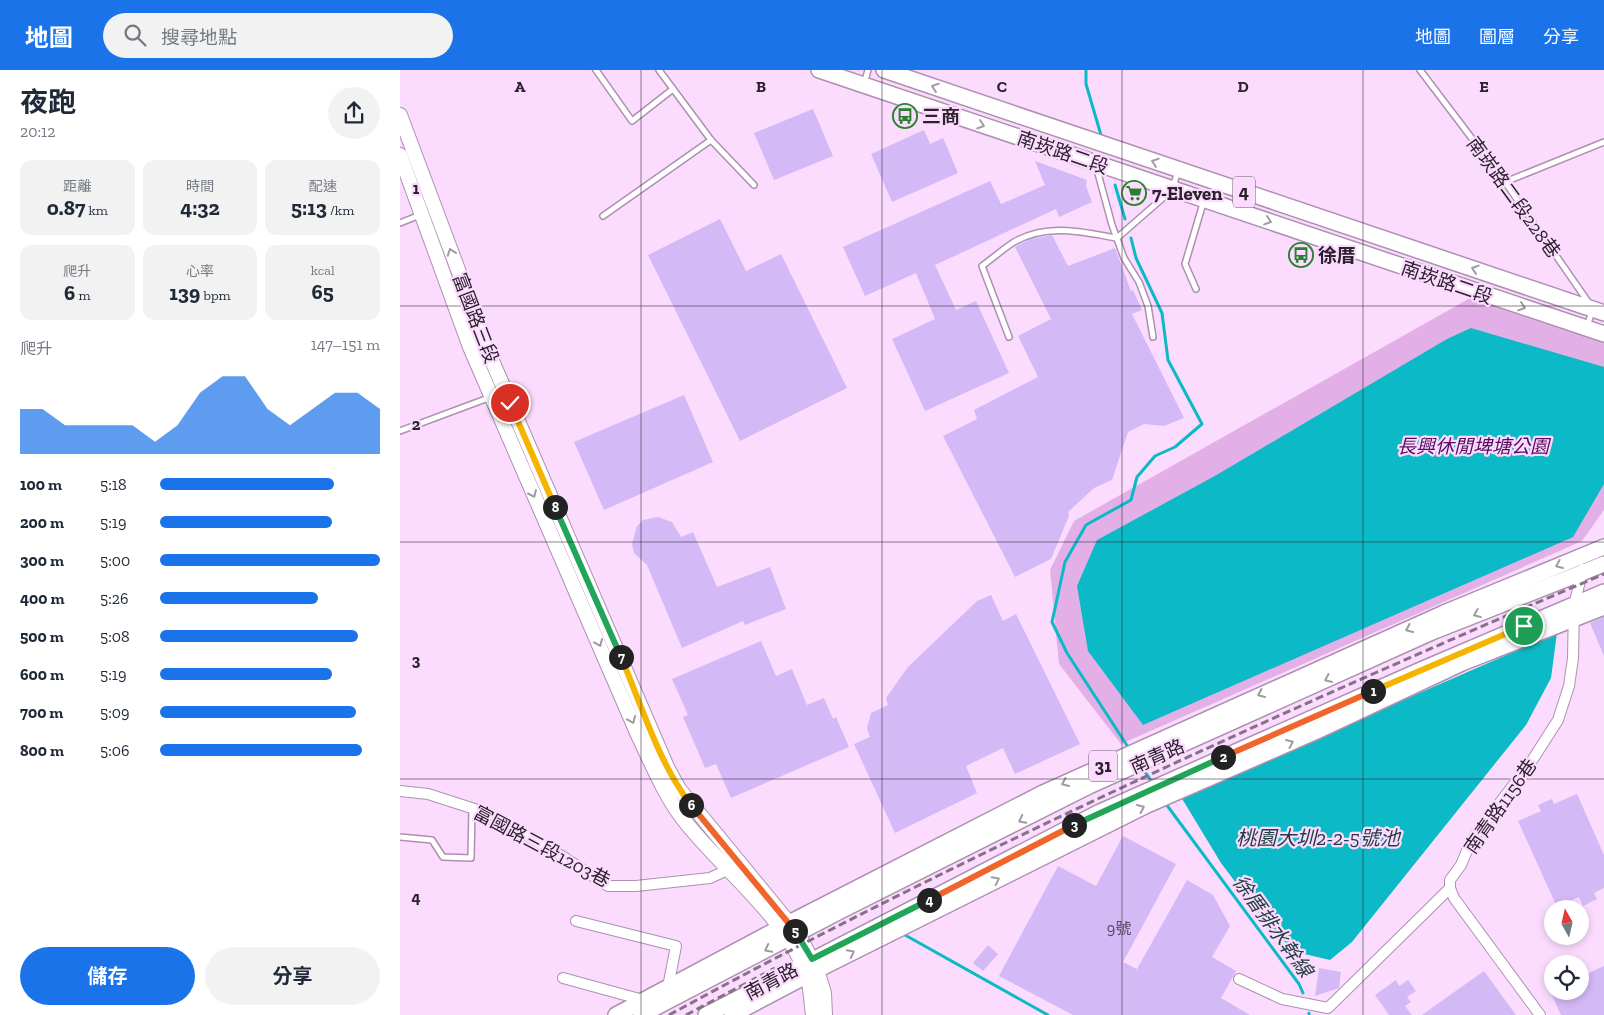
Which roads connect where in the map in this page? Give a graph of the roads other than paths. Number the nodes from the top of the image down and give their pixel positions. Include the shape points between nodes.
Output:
1 (596, 70) edge
2 (659, 70) edge
3 (819, 70) edge
4 (868, 70) edge
5 (884, 70) edge
6 (1420, 70) edge
7 (864, 85) junction
8 (673, 89) junction
9 (400, 115) edge
10 (711, 140) junction
11 (1604, 142) edge
12 (400, 155) edge
13 (1095, 163) junction
14 (1178, 170) junction
15 (1505, 182) junction
16 (754, 185) dead end
17 (1172, 190) junction
18 (1204, 200) junction
19 (420, 215) junction
20 (603, 216) dead end
21 (400, 223) edge
22 (1117, 238) junction
23 (1196, 289) dead end
24 (1598, 309) edge
25 (1586, 328) junction
26 (1604, 334) edge
27 (1008, 337) dead end
28 (1153, 337) dead end
29 (492, 396) junction
30 (400, 431) edge
31 (527, 444) junction
32 (514, 450) junction
33 (1604, 538) edge
34 (1604, 547) edge
35 (1589, 552) junction
36 (1604, 564) edge
37 (1582, 573) junction
38 (1604, 592) edge
39 (1604, 607) edge
40 (1573, 612) junction
41 (1398, 647) junction
42 (1341, 658) junction
43 (625, 667) junction
44 (613, 675) junction
45 (1382, 687) junction
46 (1352, 715) junction
47 (400, 791) edge
48 (472, 808) junction
49 (1106, 825) junction
50 (400, 837) edge
51 (1050, 838) junction
52 (735, 866) junction
53 (883, 875) junction
54 (1450, 888) junction
55 (838, 912) junction
56 (576, 921) dead end
57 (788, 931) junction
58 (810, 967) junction
59 (563, 978) dead end
60 (1239, 979) dead end
61 (668, 987) junction
62 (642, 1008) edge
63 (616, 1015) edge
64 (706, 1015) edge
65 (732, 1015) edge
66 (813, 1015) edge
67 (825, 1015) edge
68 (1540, 1015) edge

1 - 8 lane via 632,121
2 - 8 lane
3 - 7 main road, 南崁路二段 / 4
4 - 7 lane
14 -> 5 main road, 南崁路二段 / 4
6 - 15 lane, 南崁路二段228巷
7 -> 13 main road, 南崁路二段 / 4
8 - 10 lane
31 -> 9 street, 富國路三段 via 473,313
10 - 16 lane
10 - 20 lane
11 - 15 lane
12 - 19 street, 富國路三段
13 - 17 main road, 南崁路二段 / 4
13 - 22 lane
14 - 17 lane
24 -> 14 main road, 南崁路二段 / 4
15 - 24 lane, 南崁路二段228巷
17 - 18 main road, 南崁路二段 / 4
17 - 22 lane
18 - 23 lane via 1185,264
18 -> 25 main road, 南崁路二段 / 4
19 - 21 lane
19 - 29 street, 富國路三段
22 - 27 lane via 1071,230 1048,230 1014,242 982,266
22 - 28 lane via 1124,258 1140,282
24 - 25 lane
25 - 26 main road, 南崁路二段 / 4
29 - 30 lane
29 - 32 street, 富國路三段
31 - 32 street
31 - 43 street, 富國路三段
32 -> 44 street, 富國路三段
33 - 35 street
34 - 35 main road, 31
35 - 37 street, 南青路1156巷
35 -> 42 main road, 31
36 - 37 main road, 南青路 / 31
37 - 40 street, 南青路1156巷
37 -> 41 main road, 南青路 / 31
38 - 40 main road, 南青路 / 31
39 - 40 main road, 31
40 - 45 main road, 南青路 / 31
40 - 46 main road, 31
40 - 54 street, 南青路1156巷 via 1573,658 1569,686 1558,720 1471,842 1450,880
41 - 42 main road, 南青路
41 -> 55 main road, 南青路 / 31 via 1089,786
42 -> 53 main road, 31 via 1043,793
43 - 44 street
43 - 52 street, 富國路三段 via 678,789
44 -> 52 street, 富國路三段 via 668,797 684,820
45 - 46 main road, 南青路
45 - 51 main road, 南青路 / 31 via 1100,812
49 -> 46 main road, 31
47 - 48 street, 富國路三段1203巷 via 428,794
48 - 50 lane via 471,858 443,857 432,840
48 - 52 street, 富國路三段1203巷 via 507,823 608,886 710,878
49 - 51 main road, 南青路
58 -> 49 main road, 31
51 - 58 main road, 南青路 / 31
52 - 57 street, 富國路三段
53 - 55 main road, 南青路
53 - 57 main road, 31
54 - 60 street via 1328,1008 1282,998
54 - 68 street via 1454,898
55 - 57 main road, 南青路 / 31
56 - 61 street via 676,946
57 - 58 street, 富國路三段
57 - 61 main road, 31
57 -> 62 main road, 南青路 / 31
58 - 64 main road, 南青路 / 31
58 - 65 main road, 31
58 - 66 street, 富國路三段
58 - 67 street, 富國路三段 via 824,993
59 - 62 street
61 - 62 main road, 31
62 - 63 main road, 31

